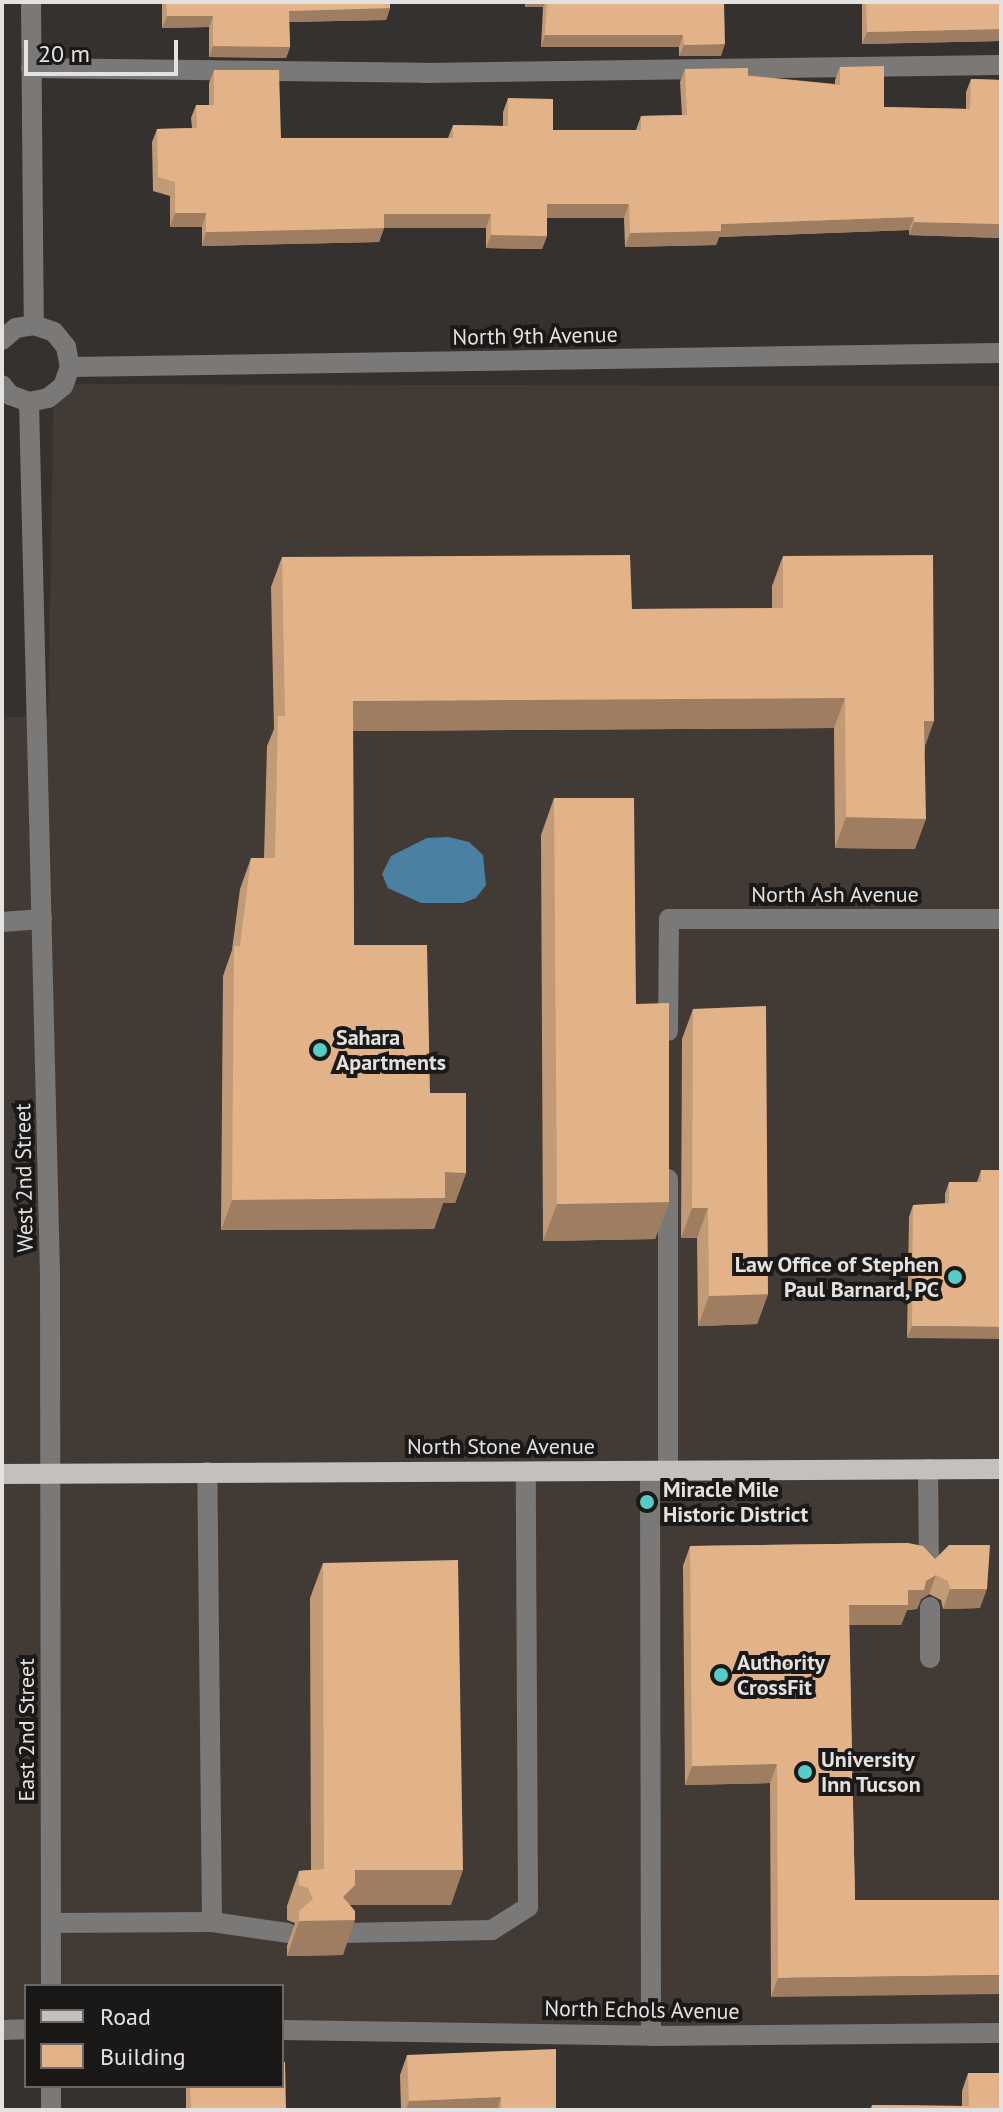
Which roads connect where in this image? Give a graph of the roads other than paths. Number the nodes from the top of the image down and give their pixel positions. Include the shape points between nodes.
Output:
1 (31, 2) edge
2 (1001, 65) edge
3 (31, 68) junction
4 (34, 325) junction
5 (2, 340) edge
6 (1001, 353) edge
7 (70, 367) junction
8 (2, 385) edge
9 (29, 402) junction
10 (42, 919) junction
11 (1001, 919) edge
12 (2, 922) edge
13 (668, 1054) edge
14 (668, 1149) edge
15 (928, 1469) junction
16 (1001, 1469) edge
17 (659, 1471) junction
18 (207, 1472) junction
19 (526, 1472) junction
20 (2, 1474) edge
21 (50, 1474) junction
22 (929, 1565) edge
23 (930, 1607) dead end
24 (930, 1658) dead end
25 (212, 1922) junction
26 (51, 1923) junction
27 (287, 1933) dead end
28 (343, 1933) edge
29 (51, 1984) edge
30 (24, 2029) edge
31 (2, 2030) edge
32 (284, 2030) edge
33 (1001, 2033) edge
34 (651, 2036) junction
35 (51, 2088) edge
36 (51, 2110) edge

1 - 3 street
2 - 3 street via 424,73
3 - 4 street
4 - 5 street via 16,328
4 - 7 street via 54,332 66,347
6 - 7 street, North 9th Avenue
7 - 9 street via 63,386 48,398
8 - 9 street via 10,395
9 - 10 street, West 2nd Street
10 - 12 street
10 - 21 street, West 2nd Street
11 - 13 street, North Ash Avenue via 669,919
14 - 17 street
15 - 16 main road, North Stone Avenue
15 - 17 main road, North Stone Avenue
15 - 22 street
17 - 19 main road, North Stone Avenue
17 - 34 street
18 - 19 main road, North Stone Avenue
18 - 21 main road, North Stone Avenue
18 - 25 street
19 - 28 street via 528,1907 492,1930
20 - 21 main road, North Stone Avenue
21 - 26 street, East 2nd Street
23 - 24 street
25 - 26 street
25 - 27 street
26 - 29 street, East 2nd Street
30 - 31 street
32 - 34 street, North Echols Avenue
33 - 34 street, North Echols Avenue
35 - 36 street

